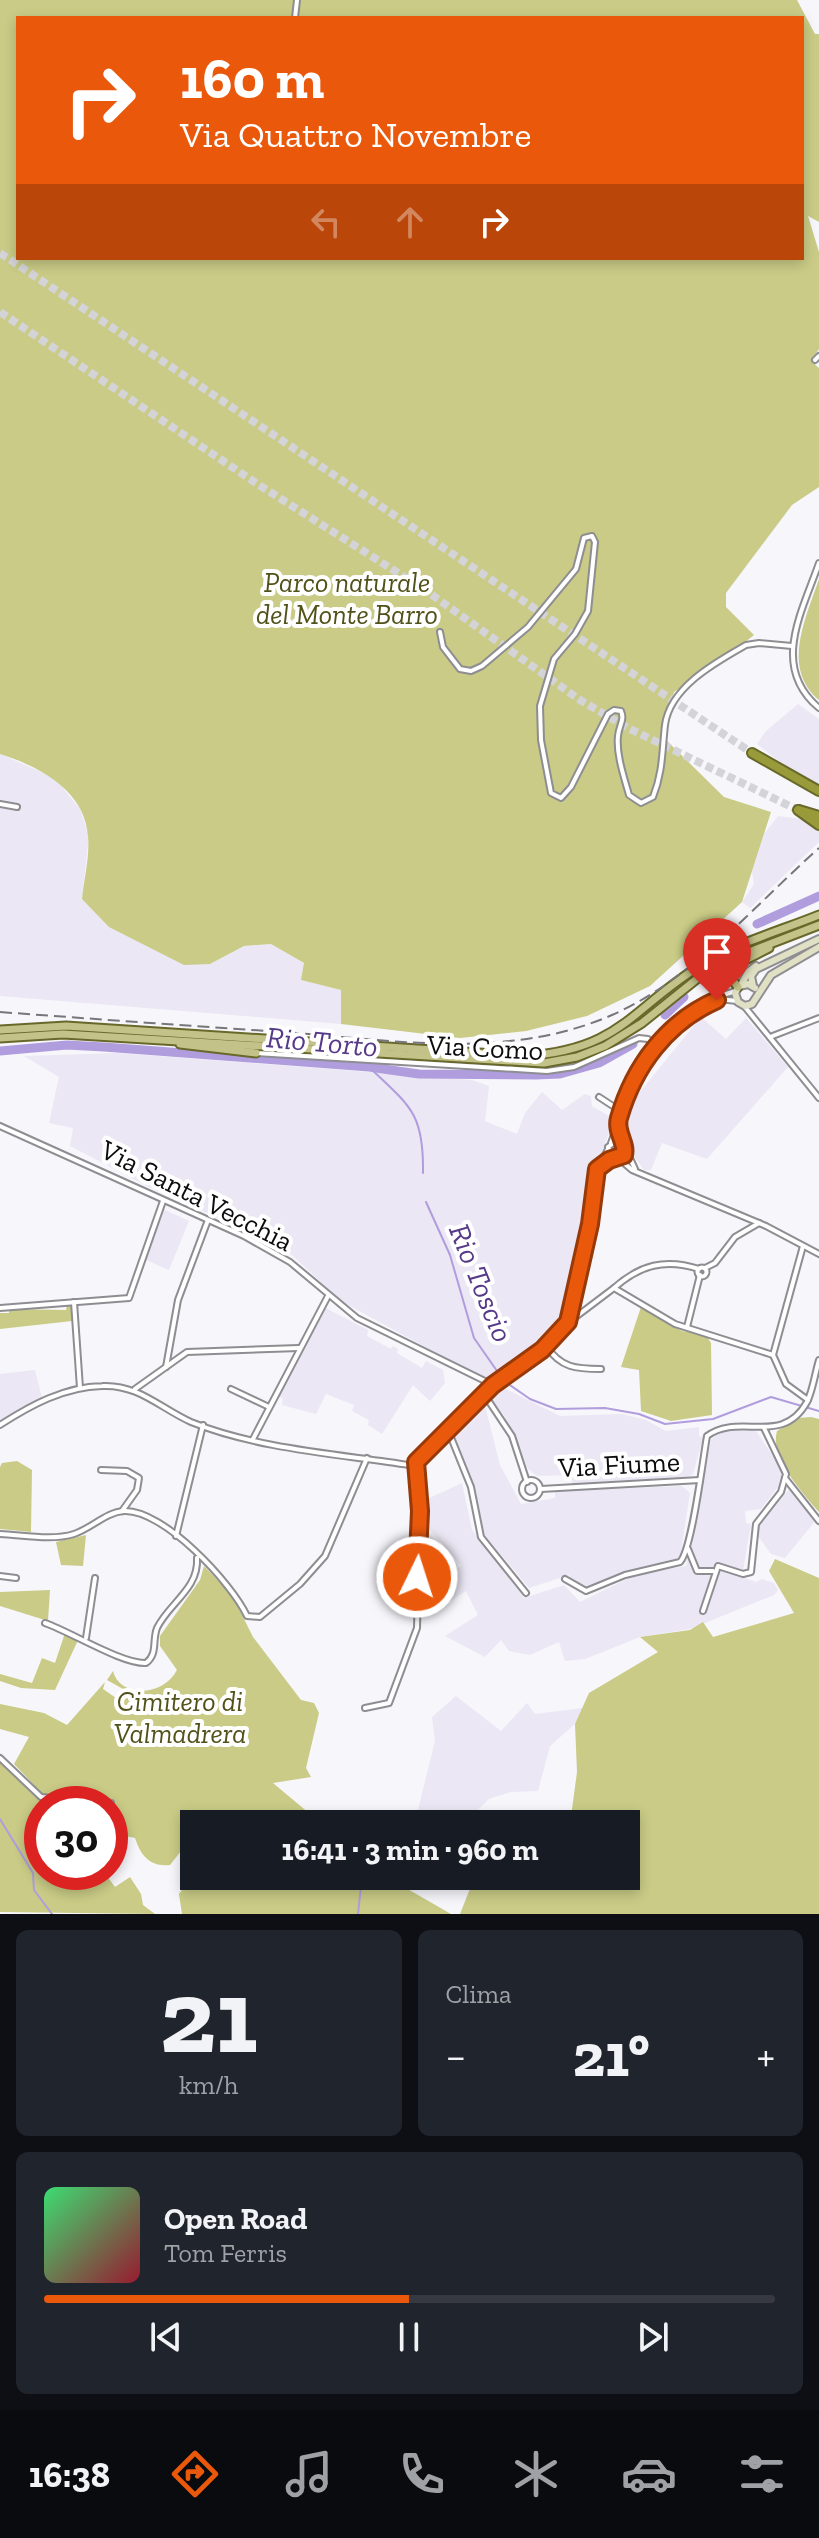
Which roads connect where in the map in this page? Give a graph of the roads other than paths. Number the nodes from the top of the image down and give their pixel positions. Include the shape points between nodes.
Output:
1 (819, 563) edge
2 (440, 632) dead end
3 (792, 646) junction
4 (819, 708) edge
5 (752, 753) tunnel mouth
6 (819, 790) edge
7 (0, 804) edge
8 (17, 807) dead end
9 (819, 816) edge
10 (819, 825) edge
11 (819, 913) edge
12 (815, 926) edge
13 (819, 939) edge
14 (819, 947) edge
15 (764, 966) junction
16 (766, 983) junction
17 (754, 987) junction
18 (739, 988) junction
19 (756, 999) junction
20 (717, 1000) junction
21 (740, 1003) junction
22 (757, 1018) junction
23 (819, 1018) edge
24 (0, 1030) edge
25 (5, 1036) edge
26 (770, 1037) junction
27 (158, 1039) junction
28 (653, 1047) junction
29 (256, 1053) joint
30 (599, 1097) dead end
31 (819, 1098) edge
32 (621, 1114) junction
33 (0, 1126) edge
34 (611, 1143) junction
35 (623, 1143) junction
36 (608, 1149) junction
37 (625, 1152) junction
38 (615, 1158) junction
39 (597, 1169) junction
40 (640, 1173) junction
41 (163, 1201) junction
42 (208, 1220) junction
43 (759, 1223) junction
44 (803, 1246) junction
45 (819, 1254) edge
46 (701, 1271) junction
47 (614, 1288) junction
48 (328, 1296) junction
49 (74, 1302) junction
50 (0, 1308) edge
51 (568, 1322) junction
52 (686, 1328) junction
53 (546, 1346) junction
54 (299, 1348) junction
55 (773, 1355) junction
56 (819, 1360) edge
57 (166, 1367) junction
58 (601, 1369) dead end
59 (493, 1385) junction
60 (80, 1388) junction
61 (135, 1389) junction
62 (231, 1389) dead end
63 (484, 1394) junction
64 (807, 1401) junction
65 (269, 1407) junction
66 (0, 1424) edge
67 (203, 1425) junction
68 (764, 1428) junction
69 (448, 1430) junction
70 (253, 1440) junction
71 (367, 1458) junction
72 (416, 1462) junction
73 (101, 1470) dead end
74 (785, 1478) junction
75 (700, 1480) junction
76 (527, 1482) junction
77 (541, 1489) junction
78 (122, 1511) junction
79 (819, 1521) edge
80 (0, 1534) edge
81 (176, 1536) junction
82 (688, 1549) junction
83 (197, 1558) junction
84 (713, 1571) dead end
85 (0, 1576) edge
86 (16, 1578) dead end
87 (95, 1578) dead end
88 (565, 1579) dead end
89 (526, 1593) dead end
90 (703, 1611) dead end
91 (45, 1623) dead end
92 (86, 1638) junction
93 (365, 1708) dead end
94 (0, 1758) edge
95 (29, 1786) edge

1 - 3 street
2 - 3 street via 443,647 459,668 482,666 540,614 579,565 585,537 593,536 590,604 554,659 540,706 541,740 551,793 561,798 608,714 621,711 621,763 628,793 639,803 652,798 663,771 666,720 680,692 746,645
3 - 4 street via 797,681
5 - 6 highway
7 - 8 street
9 - 10 highway via 798,810
11 - 25 main road via 709,960 618,1031 553,1055 66,1026
12 - 18 main road via 734,964 730,977
12 - 27 main road via 713,966 605,1046 544,1063
13 - 15 street
14 - 16 street via 776,971
15 - 17 street via 752,973
15 - 18 street via 750,969
16 - 17 street
16 - 19 street
17 - 18 street
17 - 19 street
18 - 20 street
18 - 21 street
19 - 21 street
19 - 22 street
20 - 21 street
20 - 28 street via 680,1019
21 - 22 street
22 - 26 street
23 - 26 street
24 - 25 main road
25 - 27 main road
26 - 31 street
27 - 29 main road via 199,1049
28 - 29 street, Via Como via 648,1039 639,1038 574,1067 523,1071
28 - 32 street
30 - 32 street
32 - 34 street
32 - 35 street
33 - 41 street, Via Santa Vecchia
34 - 35 street
34 - 36 street
35 - 37 street
36 - 38 street
36 - 39 street
37 - 38 street
37 - 40 street
38 - 39 street
38 - 40 street
39 - 51 street
40 - 43 street
41 - 42 street, Via Santa Vecchia
41 - 49 street via 129,1298
42 - 48 street, Via Santa Vecchia via 290,1262
42 - 57 street via 178,1300
43 - 44 street
43 - 46 street via 735,1237 715,1263
44 - 45 street
44 - 55 street
46 - 47 street via 668,1263 646,1266
46 - 52 street
47 - 51 street
47 - 52 street
48 - 54 street
48 - 59 street, Via Santa Vecchia via 357,1318
49 - 50 street
49 - 60 street
51 - 53 street
52 - 55 street
53 - 58 street via 572,1368
53 - 59 street
54 - 57 street via 187,1352
54 - 65 street
55 - 64 street via 786,1384
56 - 64 street
57 - 61 street
59 - 63 street
60 - 61 street
60 - 66 street via 50,1397
61 - 67 street
62 - 65 street
63 - 69 street
63 - 76 street, Via Fiume via 512,1436
64 - 68 street via 786,1423
65 - 70 street
67 - 70 street
67 - 81 street
68 - 74 street
68 - 75 street via 720,1426 707,1436
69 - 72 street
69 - 89 street via 471,1487 481,1537
70 - 71 street
71 - 72 street
71 - 83 street via 325,1556 260,1617 247,1616 225,1582
72 - 93 street via 417,1628 389,1703
73 - 78 street via 127,1471 139,1478
74 - 79 street
74 - 90 street via 781,1492 756,1524 751,1572 718,1566
75 - 77 street, Via Fiume
75 - 82 street
76 - 77 street
76 - 77 street via 522,1491 526,1497 536,1497
78 - 80 street via 72,1535
78 - 81 street via 140,1514
81 - 83 street
82 - 84 street via 697,1571
82 - 88 street via 674,1565 646,1569 586,1591
83 - 92 street via 192,1583 158,1627 153,1655 142,1663 118,1657
85 - 86 street
87 - 92 street
91 - 92 street
94 - 95 street

